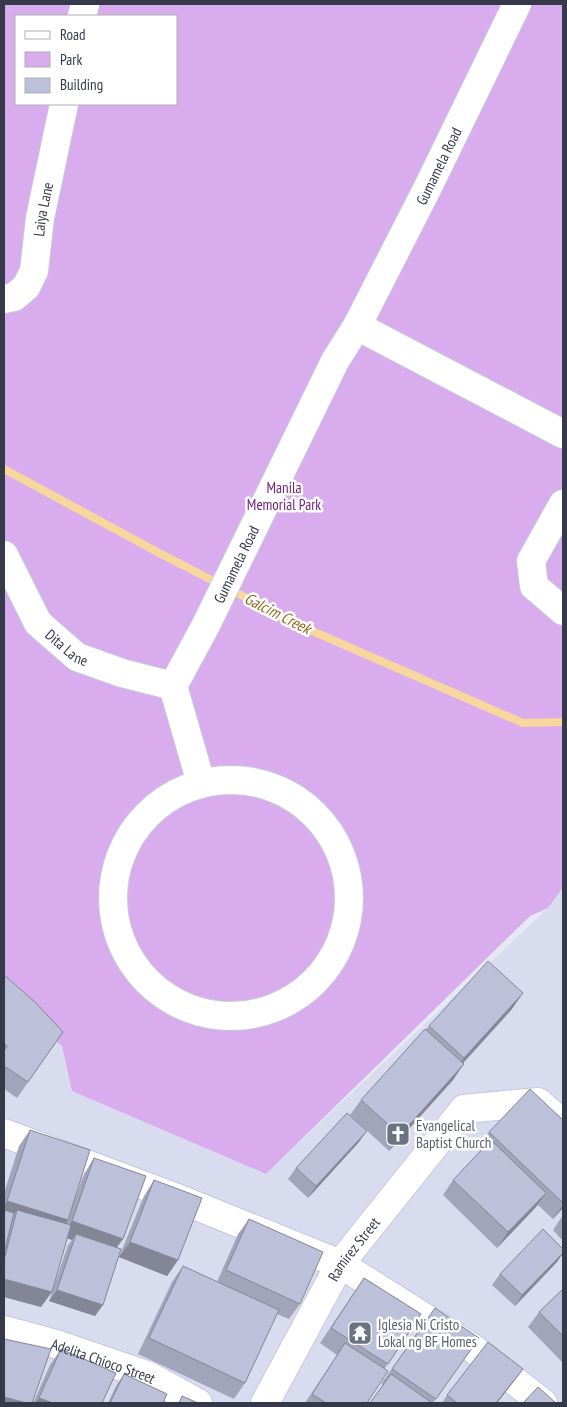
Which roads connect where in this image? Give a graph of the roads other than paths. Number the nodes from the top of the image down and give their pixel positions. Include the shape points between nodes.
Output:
1 (517, 4) edge
2 (64, 105) edge
3 (4, 299) edge
4 (357, 326) junction
5 (563, 434) edge
6 (563, 504) edge
7 (4, 555) edge
8 (563, 611) edge
9 (173, 686) junction
10 (201, 783) junction
11 (563, 1124) edge
12 (4, 1133) edge
13 (340, 1264) junction
14 (4, 1330) edge
15 (198, 1403) edge
16 (265, 1403) edge
17 (543, 1403) edge

1 - 4 street, Gumamela Road
2 - 3 street, Laiya Lane via 40,218 34,271 26,287 14,297
4 - 5 street
4 - 9 street, Gumamela Road via 336,361
6 - 8 street via 531,562 534,586
7 - 9 street, Dita Lane via 38,623 77,657
9 - 10 street
10 - 10 street via 162,803 131,835 115,876 114,919 120,940 138,971 177,1004 219,1016 262,1012 302,993 331,962 348,921 348,878 333,837 304,805 286,793 244,781
11 - 13 street, Ramirez Street via 538,1102 464,1108
12 - 13 street
13 - 16 street, Ramirez Street
13 - 17 street via 471,1346
14 - 15 street, Adelita Chioco Street via 149,1376

